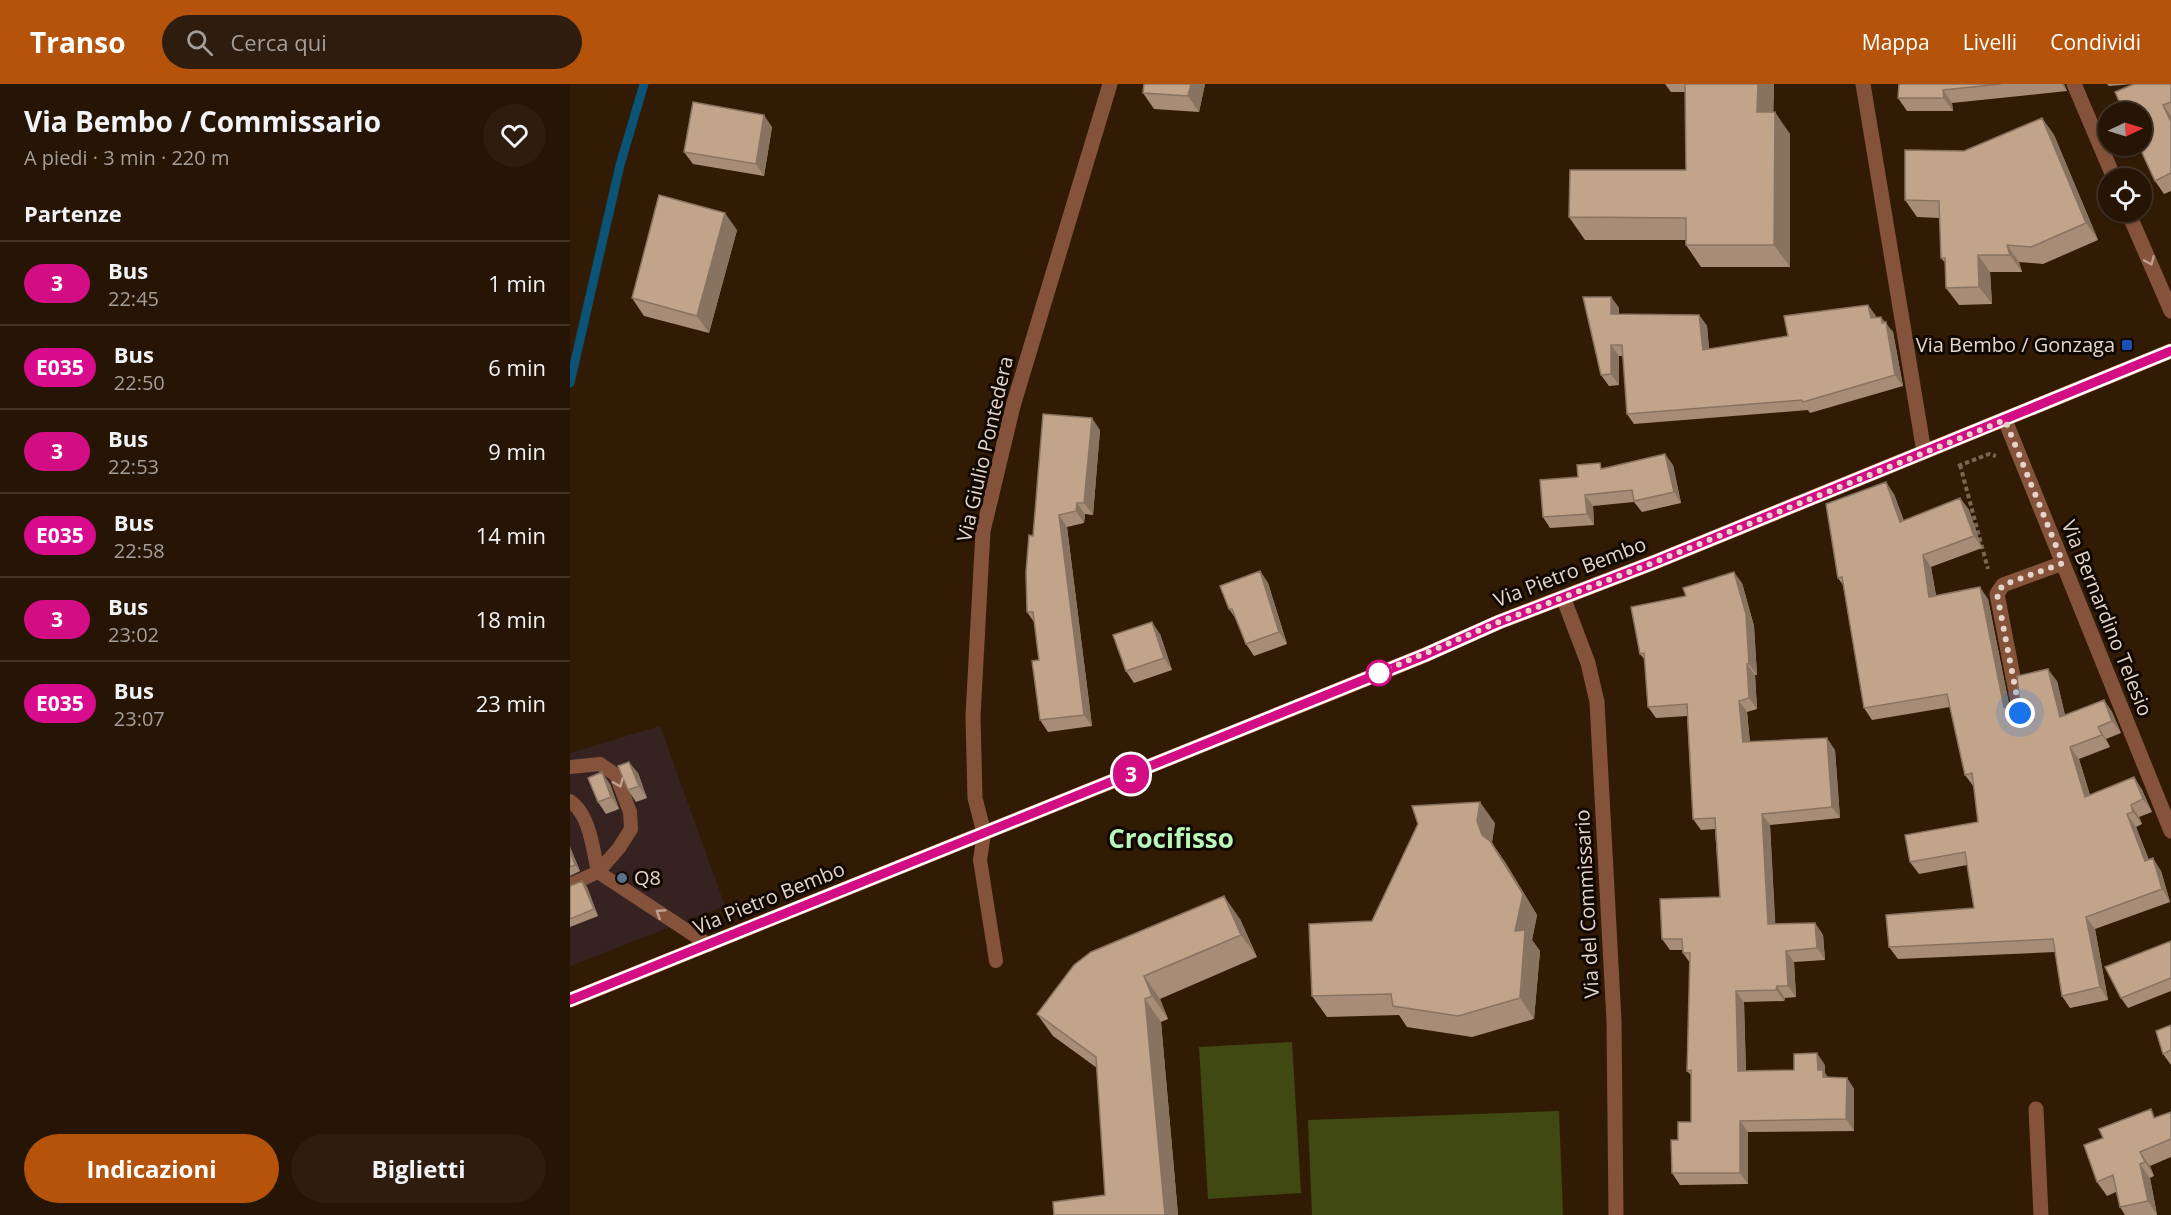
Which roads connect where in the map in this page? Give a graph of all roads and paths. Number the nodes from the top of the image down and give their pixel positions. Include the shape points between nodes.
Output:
1 (1110, 84) edge
2 (1863, 84) edge
3 (2074, 84) edge
4 (2110, 168) edge
5 (2132, 222) edge
6 (2171, 311) edge
7 (2171, 351) edge
8 (2005, 420) junction
9 (1924, 452) junction
10 (1960, 465) dead end
11 (2063, 563) junction
12 (1999, 589) junction
13 (1563, 597) junction
14 (2020, 713) edge
15 (570, 767) edge
16 (570, 801) edge
17 (2171, 831) edge
18 (984, 833) junction
19 (598, 872) junction
20 (570, 885) edge
21 (709, 945) junction
22 (996, 961) dead end
23 (570, 1000) edge
24 (2036, 1109) dead end
25 (1616, 1215) edge
26 (2041, 1215) edge

1 - 18 street, Via Giulio Pontedera via 1013,406 984,531 973,739 975,798
2 - 9 street
3 - 4 street
5 -> 6 street
7 - 8 main road, Via Pietro Bembo
8 - 9 main road, Via Pietro Bembo
8 - 11 street, Via Bernardino Telesio
9 - 13 main road, Via Pietro Bembo
10 - 12 path via 1990,575
11 - 12 street
11 - 17 street, Via Bernardino Telesio
12 - 14 street
13 - 18 main road, Via Pietro Bembo
13 - 25 street, Via del Commissario via 1588,663 1597,702 1614,1021
15 -> 19 lane via 600,764 616,775 630,812 631,829
16 - 19 lane via 579,809 590,833
18 - 21 main road, Via Pietro Bembo
18 - 22 lane via 980,860
19 - 20 lane
21 -> 19 lane
21 - 23 main road, Via Pietro Bembo
24 - 26 street

